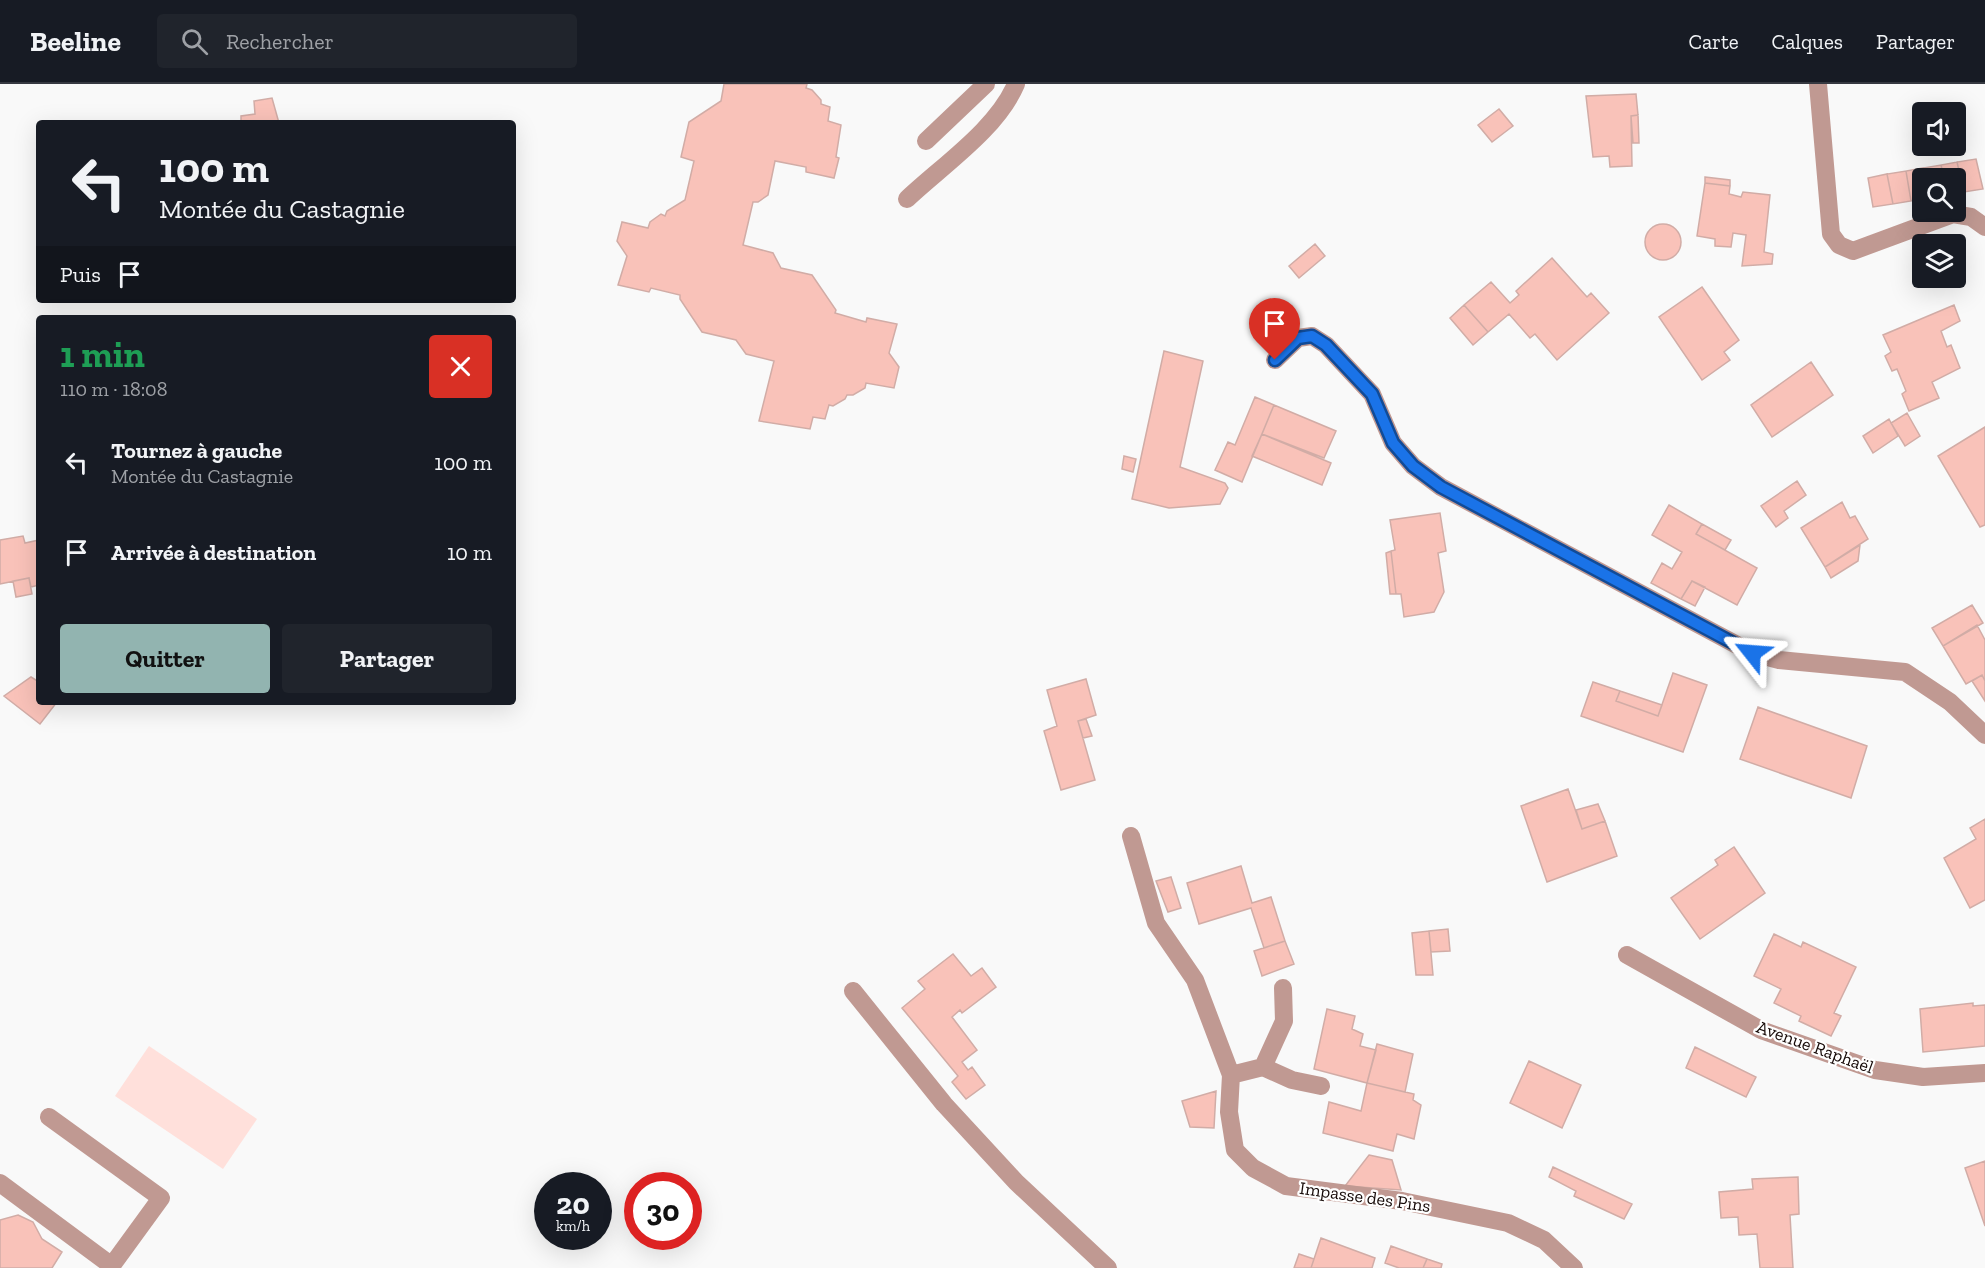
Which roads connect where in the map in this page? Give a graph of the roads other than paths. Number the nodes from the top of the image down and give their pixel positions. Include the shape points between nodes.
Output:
1 (986, 84) edge
2 (1016, 84) edge
3 (1818, 84) edge
4 (926, 141) dead end
5 (907, 199) dead end
6 (1985, 227) edge
7 (1275, 360) dead end
8 (1985, 735) edge
9 (1131, 836) dead end
10 (1627, 955) dead end
11 (1283, 988) dead end
12 (853, 991) dead end
13 (1263, 1067) junction
14 (1985, 1072) edge
15 (1231, 1075) junction
16 (1321, 1086) dead end
17 (49, 1117) dead end
18 (0, 1183) edge
19 (111, 1267) edge
20 (1108, 1268) edge
21 (1574, 1268) edge

1 - 4 street
2 - 5 street via 995,119
3 - 6 street via 1831,234 1839,245 1853,251 1953,214 1971,217
7 - 8 street via 1298,338 1312,336 1326,345 1372,394 1393,443 1413,466 1464,501 1752,653 1779,660 1905,672 1950,702
9 - 15 street, Impasse des Pins via 1156,922 1195,980
10 - 14 street, Avenue Raphaël via 1761,1030 1875,1070 1923,1077
11 - 13 street via 1284,1021
12 - 20 street via 944,1104 1016,1182
13 - 15 street
13 - 16 street via 1292,1080
15 - 21 street, Impasse des Pins via 1229,1112 1235,1150 1253,1168 1297,1188 1402,1201 1508,1223 1544,1240
17 - 19 street via 161,1198
18 - 19 street

